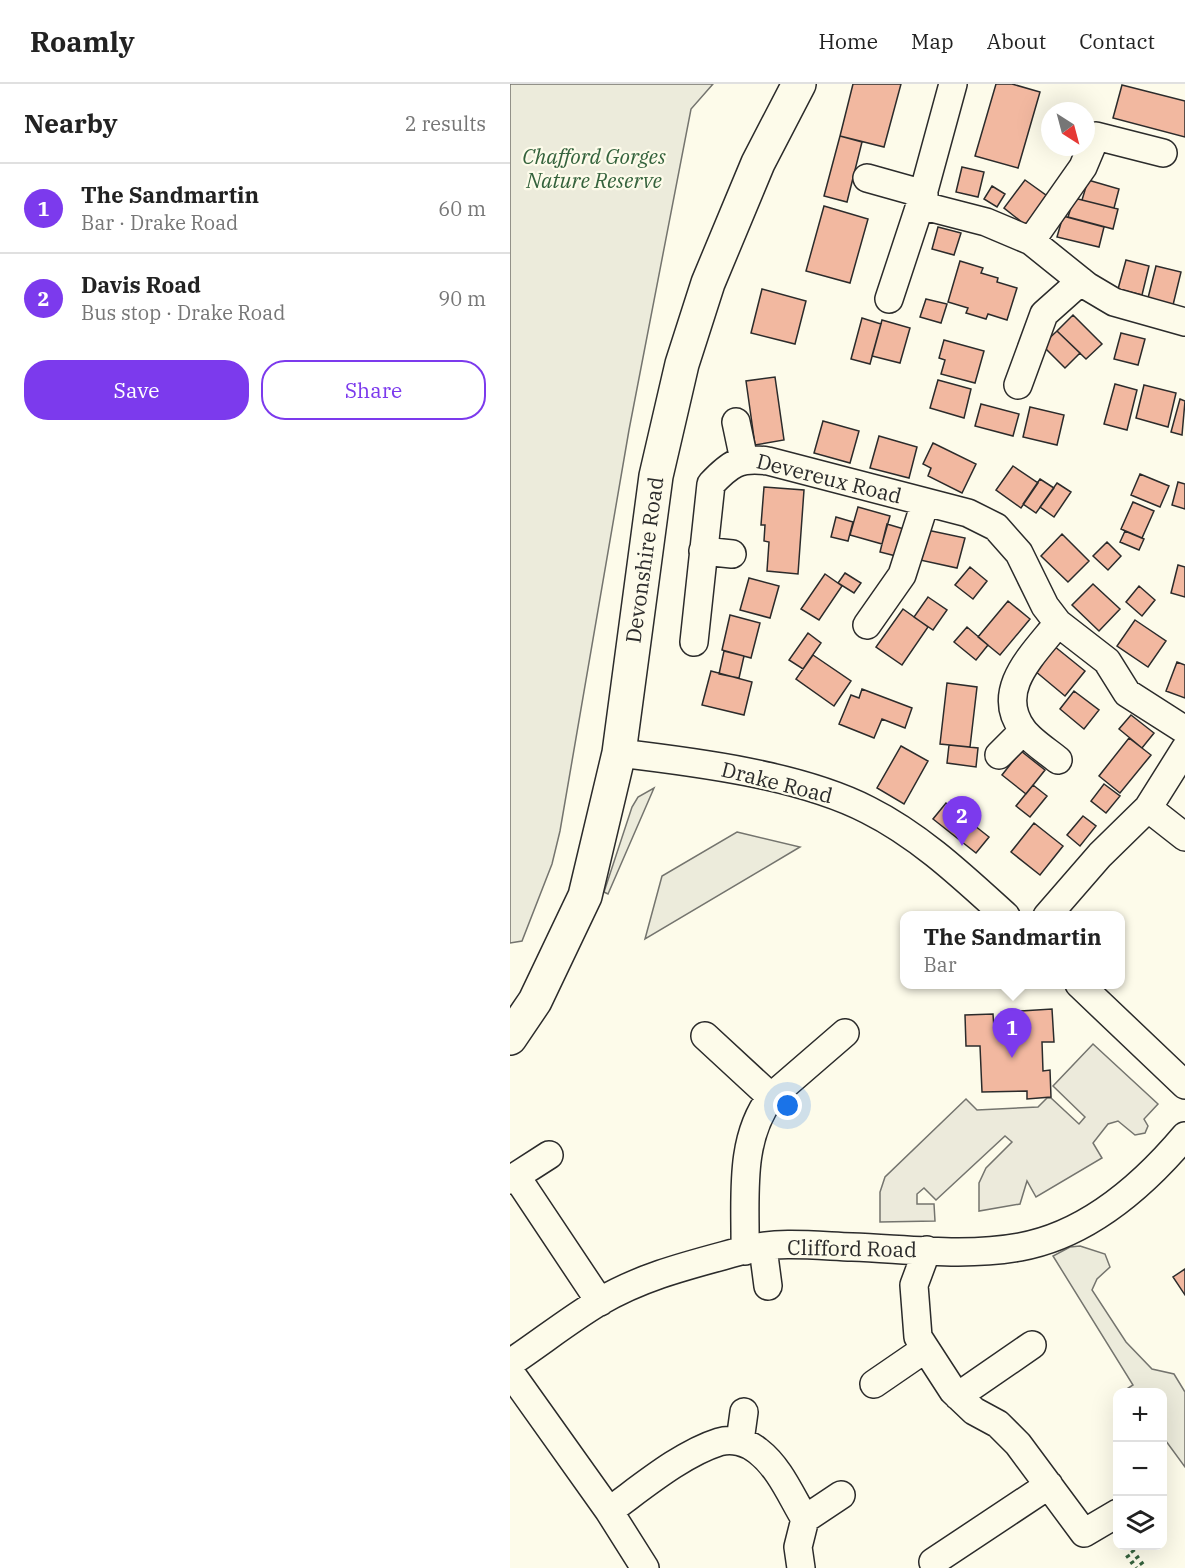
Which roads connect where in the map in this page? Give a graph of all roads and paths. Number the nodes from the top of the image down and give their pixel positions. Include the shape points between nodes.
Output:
1 (799, 84) edge
2 (953, 84) edge
3 (1163, 153) dead end
4 (867, 178) dead end
5 (922, 200) junction
6 (1031, 241) junction
7 (1081, 281) junction
8 (889, 299) dead end
9 (1185, 322) edge
10 (1018, 385) dead end
11 (736, 422) dead end
12 (744, 460) junction
13 (925, 503) junction
14 (703, 551) junction
15 (732, 554) dead end
16 (1058, 622) junction
17 (867, 625) dead end
18 (694, 642) dead end
19 (1185, 730) edge
20 (1023, 731) junction
21 (1185, 749) edge
22 (619, 753) junction
23 (999, 755) dead end
24 (1058, 760) dead end
25 (1148, 808) junction
26 (1185, 837) edge
27 (1002, 911) edge
28 (1051, 911) edge
29 (1084, 989) edge
30 (845, 1033) dead end
31 (705, 1036) dead end
32 (510, 1038) edge
33 (1185, 1085) edge
34 (771, 1097) junction
35 (1185, 1136) edge
36 (549, 1155) dead end
37 (513, 1178) edge
38 (754, 1249) junction
39 (927, 1250) junction
40 (768, 1286) dead end
41 (600, 1302) junction
42 (1032, 1345) dead end
43 (925, 1349) junction
44 (510, 1364) edge
45 (510, 1372) edge
46 (874, 1384) dead end
47 (958, 1396) junction
48 (744, 1412) dead end
49 (740, 1441) junction
50 (1049, 1485) junction
51 (841, 1495) dead end
52 (1113, 1504) edge
53 (609, 1511) junction
54 (805, 1519) junction
55 (934, 1565) edge
56 (645, 1568) edge
57 (801, 1568) edge

1 - 22 main road, Devonshire Road via 758,162 708,283 682,364 656,476
2 - 5 street
3 - 6 street via 1096,136 1083,167
4 - 5 street
5 - 6 street
5 - 8 street
6 - 7 street
7 - 9 street via 1114,302
7 - 10 street via 1044,314
11 - 12 street
12 - 13 street, Devereux Road via 768,460
12 - 14 street, Devereux Road via 727,467 711,484
13 - 16 street, Devereux Road via 968,513 996,527 1018,553 1045,606
13 - 17 street via 902,574
14 - 15 street
14 - 18 street, Devereux Road
16 - 19 street, Devereux Road via 1107,661 1127,693
16 - 20 street via 1015,680 1011,709
20 - 23 street
20 - 24 street
21 - 25 street
22 - 27 street, Drake Road via 816,789 868,810 951,866
22 - 32 main road, Devonshire Road via 585,896 535,1001
25 - 26 street
25 - 28 street
29 - 33 street
30 - 34 street
31 - 34 street
34 - 38 street via 761,1110 746,1155
35 - 39 street, Clifford Road via 1154,1172 1104,1212 1057,1238 989,1251
36 - 37 street
37 - 41 street
38 - 39 street, Clifford Road via 803,1245
38 - 40 street
38 - 41 street, Clifford Road via 683,1265
39 - 43 street via 914,1285 918,1337
41 - 44 street, Clifford Road
42 - 47 street
43 - 46 street
43 - 47 street
45 - 53 street
47 - 50 street via 974,1411 998,1424
48 - 49 street
49 - 53 street via 720,1441 676,1464
49 - 54 street via 757,1450 775,1468
50 - 52 street via 1084,1533
50 - 55 street
51 - 54 street
53 - 56 street
54 - 57 street via 798,1547

